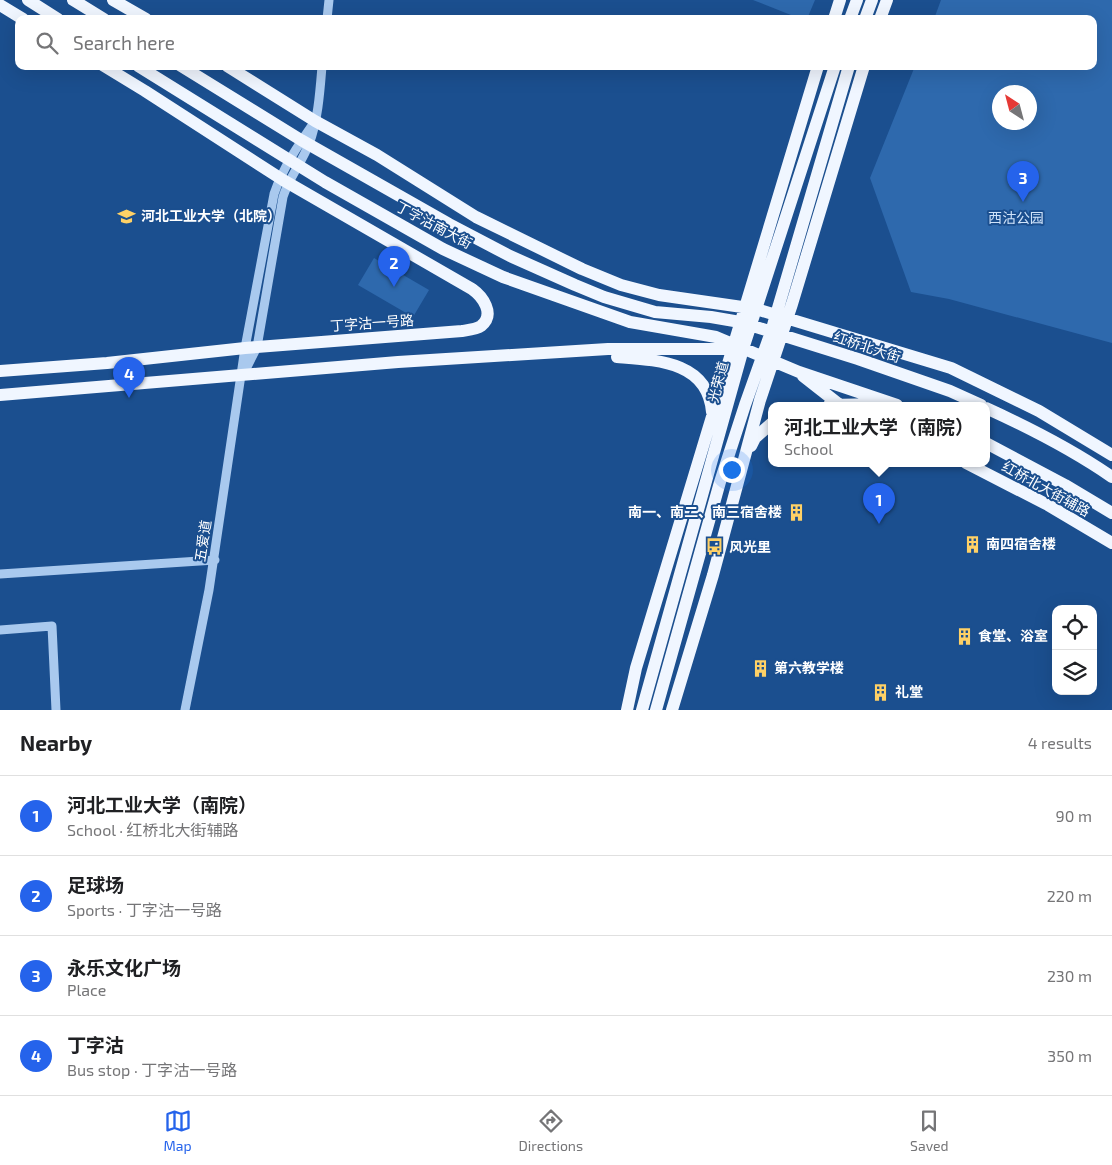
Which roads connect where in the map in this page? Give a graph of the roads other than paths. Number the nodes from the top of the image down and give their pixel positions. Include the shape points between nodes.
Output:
1 (28, 0) edge
2 (73, 0) edge
3 (113, 0) edge
4 (329, 0) edge
5 (840, 0) edge
6 (857, 0) edge
7 (872, 0) edge
8 (887, 0) edge
9 (0, 5) edge
10 (16, 15) edge
11 (52, 15) edge
12 (97, 15) edge
13 (139, 15) edge
14 (327, 15) edge
15 (835, 15) edge
16 (851, 15) edge
17 (866, 15) edge
18 (881, 15) edge
19 (111, 70) edge
20 (126, 70) edge
21 (144, 70) edge
22 (188, 70) edge
23 (233, 70) edge
24 (322, 70) edge
25 (817, 70) edge
26 (834, 70) edge
27 (848, 70) edge
28 (863, 70) edge
29 (145, 91) junction
30 (314, 121) junction
31 (305, 142) junction
32 (294, 163) junction
33 (284, 180) junction
34 (750, 308) junction
35 (781, 317) junction
36 (746, 324) junction
37 (776, 334) junction
38 (251, 348) junction
39 (736, 348) junction
40 (580, 351) junction
41 (768, 359) junction
42 (0, 371) edge
43 (799, 372) junction
44 (242, 375) junction
45 (0, 395) edge
46 (836, 402) edge
47 (889, 402) edge
48 (975, 402) edge
49 (990, 410) edge
50 (712, 414) junction
51 (768, 427) edge
52 (990, 445) edge
53 (1112, 454) edge
54 (745, 456) junction
55 (974, 467) edge
56 (1112, 477) edge
57 (1112, 513) edge
58 (1112, 543) edge
59 (214, 560) junction
60 (0, 574) edge
61 (0, 630) edge
62 (56, 710) edge
63 (185, 710) edge
64 (627, 710) edge
65 (642, 710) edge
66 (656, 710) edge
67 (672, 710) edge

1 - 11 main road
2 - 12 main road
3 - 13 main road
4 - 14 street
5 - 15 main road
6 - 16 main road
7 - 17 main road
8 - 18 main road
9 - 10 main road
19 - 29 main road
20 - 29 main road
21 - 32 main road, 丁字沽南大街
22 - 31 main road, 丁字沽南大街
23 - 30 main road
24 - 30 street, 五爱道
25 - 34 main road
26 - 34 main road
27 - 35 main road
28 - 35 main road
29 - 33 main road
30 - 31 street, 五爱道
30 - 34 main road via 377,155 476,217 582,269 621,285 659,295
31 - 32 street, 五爱道
31 - 36 main road, 丁字沽南大街 via 449,224 575,285 655,312
32 - 33 street, 五爱道
32 - 39 main road, 丁字沽南大街 via 443,249 503,277 630,322 705,334
33 - 38 street, 五爱道 via 270,211
33 - 38 main road, 丁字沽一号路 via 472,288 480,295 488,313 481,326 462,331
34 - 35 main road
34 - 36 main road
35 - 37 main road
35 - 53 main road via 951,368 1039,411
36 - 37 main road, 红桥北大街
36 - 39 main road
37 - 41 main road
37 - 48 main road, 红桥北大街 via 950,390
38 - 42 main road, 丁字沽一号路
38 - 44 street, 五爱道
39 - 40 main road
39 - 41 main road
39 - 50 main road
39 - 65 main road, 光荣道
40 - 44 main road
40 - 50 main road via 656,360 680,368 706,388
41 - 43 main road
41 - 54 main road
41 - 66 main road via 745,405 720,482
43 - 46 main road
43 - 47 main road
44 - 45 main road
44 - 59 street, 五爱道
49 - 56 main road via 1081,457
50 - 64 main road via 636,668
51 - 54 main road via 755,438
52 - 57 main road
54 - 67 main road
55 - 58 main road, 红桥北大街辅路
59 - 60 street
59 - 63 street, 五爱道
61 - 62 street via 52,626

